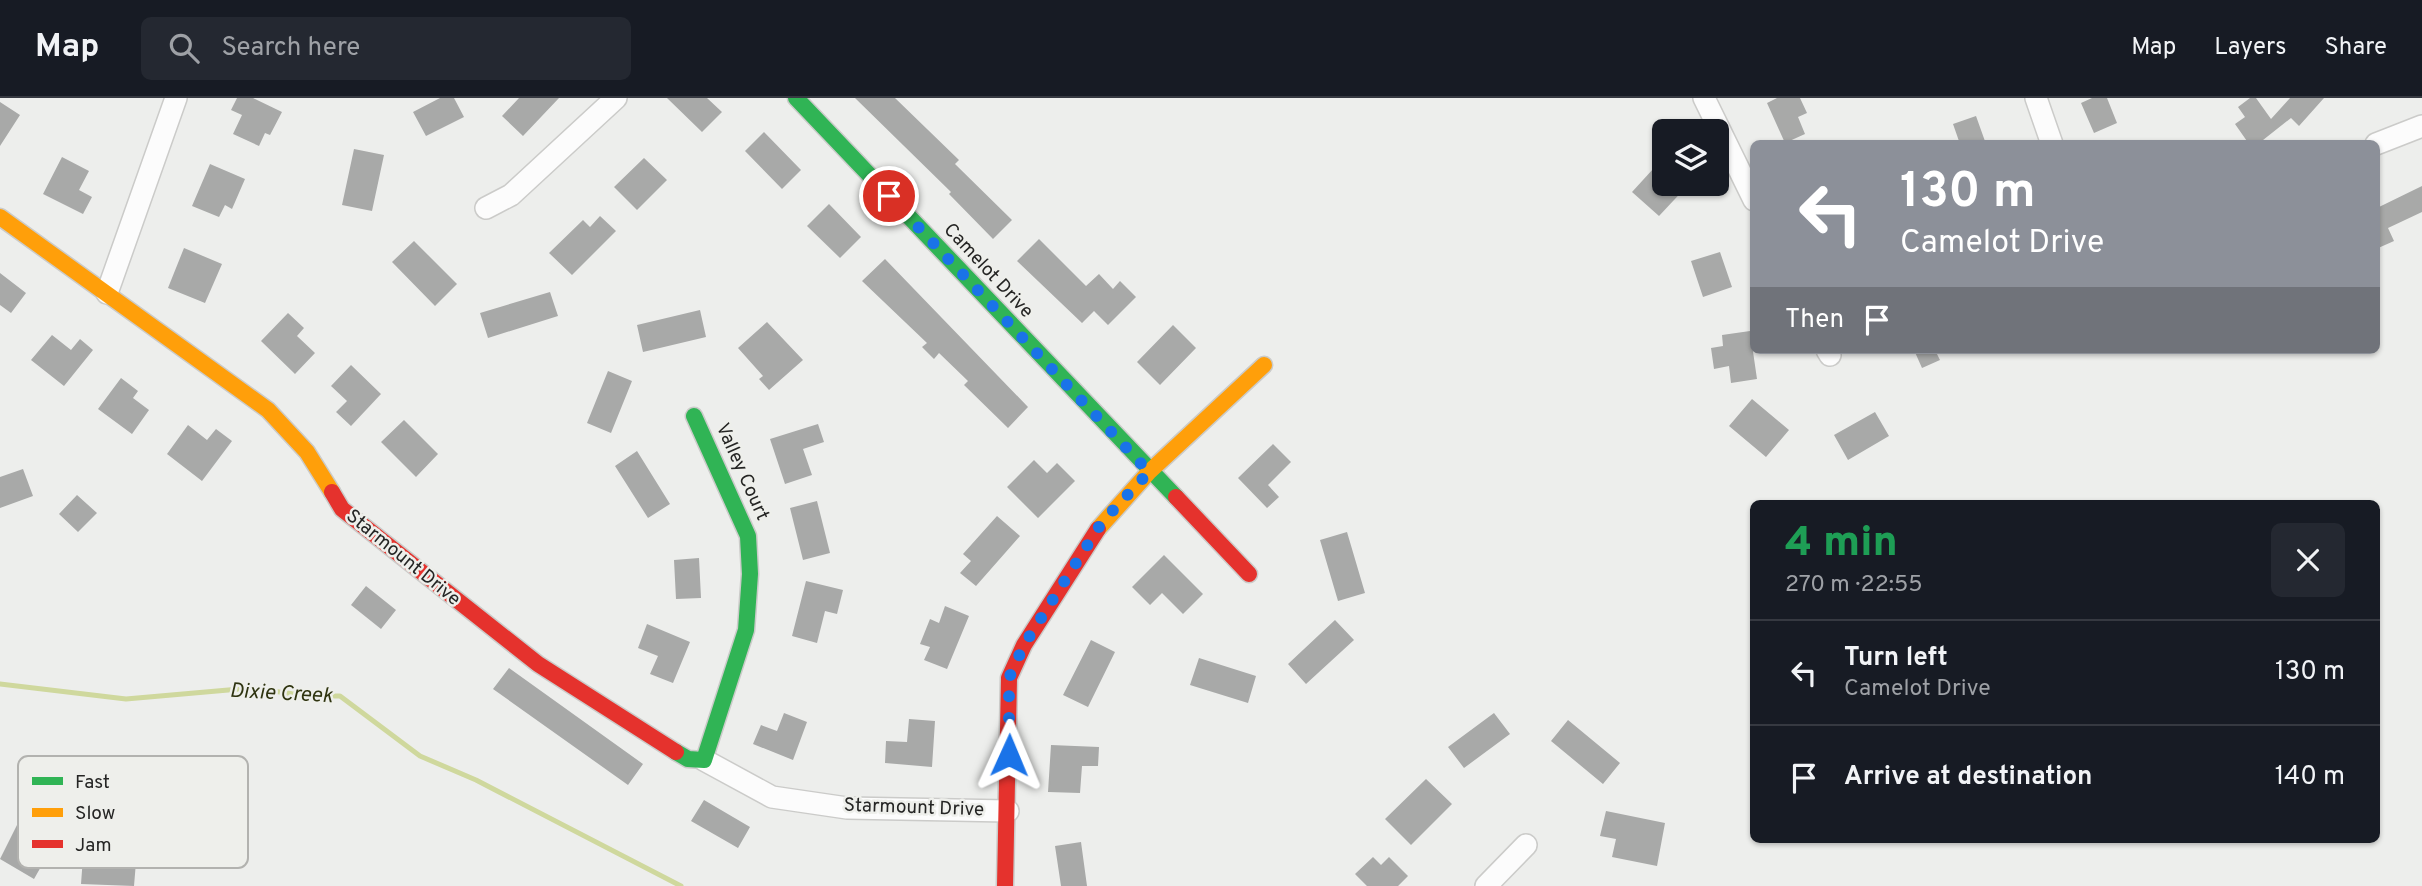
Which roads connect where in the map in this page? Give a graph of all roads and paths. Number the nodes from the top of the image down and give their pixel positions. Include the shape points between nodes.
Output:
1 (176, 98) edge
2 (617, 98) edge
3 (796, 98) edge
4 (1704, 98) edge
5 (2036, 98) edge
6 (2422, 126) edge
7 (2051, 140) edge
8 (2380, 142) edge
9 (1750, 192) edge
10 (486, 208) dead end
11 (0, 217) edge
12 (107, 293) junction
13 (1264, 365) dead end
14 (694, 416) dead end
15 (1149, 472) junction
16 (1249, 574) dead end
17 (704, 761) junction
18 (1008, 811) junction
19 (1526, 845) dead end
20 (1005, 886) edge
21 (1486, 886) edge

1 - 12 street
2 - 10 street via 511,195
3 - 15 street, Camelot Drive
4 - 9 street
5 - 7 street
6 - 8 street
11 - 12 street, Starmount Drive
12 - 17 street, Starmount Drive via 268,410 307,452 342,509 423,575 538,664 688,759
13 - 15 street
14 - 17 street, Valley Court via 748,536 750,574 746,630
15 - 16 street, Camelot Drive
15 - 18 street via 1102,522 1056,590 1009,678
17 - 18 street, Starmount Drive via 772,797 847,808
18 - 20 street
19 - 21 street

